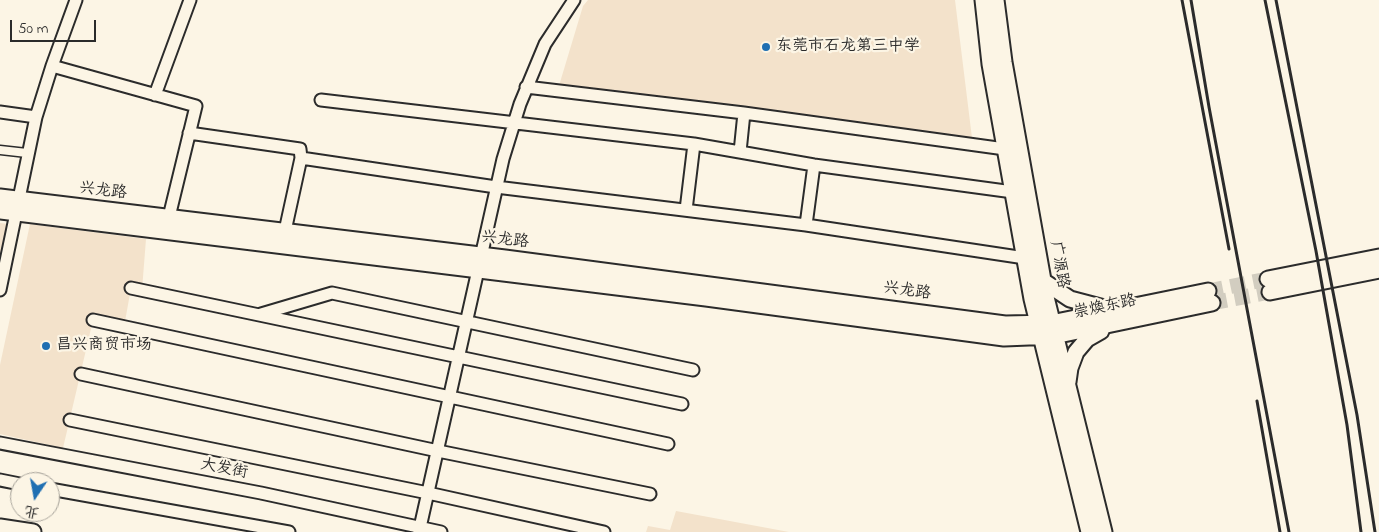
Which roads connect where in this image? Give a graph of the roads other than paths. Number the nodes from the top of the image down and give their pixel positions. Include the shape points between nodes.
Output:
1 (76, 0) edge
2 (190, 0) edge
3 (574, 0) edge
4 (983, 0) edge
5 (996, 0) edge
6 (52, 66) junction
7 (526, 87) junction
8 (155, 95) junction
9 (321, 100) dead end
10 (0, 112) edge
11 (744, 113) junction
12 (36, 116) junction
13 (514, 123) junction
14 (189, 133) junction
15 (694, 144) junction
16 (1005, 149) junction
17 (0, 150) edge
18 (740, 152) junction
19 (27, 153) junction
20 (300, 158) junction
21 (814, 165) junction
22 (496, 188) junction
23 (1013, 192) junction
24 (0, 197) edge
25 (18, 206) junction
26 (686, 210) junction
27 (0, 212) edge
28 (168, 217) junction
29 (806, 225) junction
30 (285, 231) junction
31 (1379, 257) edge
32 (1024, 258) junction
33 (480, 262) junction
34 (1379, 270) edge
35 (1043, 281) junction
36 (131, 288) dead end
37 (0, 290) edge
38 (1210, 297) tunnel mouth
39 (258, 315) junction
40 (1114, 317) junction
41 (93, 320) dead end
42 (465, 321) junction
43 (1046, 330) junction
44 (1005, 331) joint
45 (458, 356) junction
46 (693, 370) dead end
47 (81, 374) dead end
48 (1067, 390) junction
49 (449, 397) junction
50 (682, 404) dead end
51 (70, 420) dead end
52 (0, 443) edge
53 (668, 444) dead end
54 (438, 451) junction
55 (60, 491) edge
56 (428, 493) junction
57 (650, 494) dead end
58 (0, 527) edge
59 (419, 530) edge
60 (33, 532) edge
61 (289, 532) edge
62 (442, 532) edge
63 (604, 532) edge
64 (1089, 532) edge
65 (1104, 532) edge

1 - 6 street
2 - 8 street
3 - 7 street via 545,44
4 - 16 main road, 广源路
5 - 35 main road, 广源路
6 - 8 street
6 - 12 street
7 - 11 street
7 - 13 street
8 - 14 street via 196,106
9 - 13 street
10 - 12 street
11 - 16 street
11 - 18 street
12 - 19 street
13 - 15 street
13 - 22 street
14 - 20 street via 300,149
14 - 28 street
15 - 18 street
15 - 26 street
16 - 23 main road, 广源路
17 - 19 street
18 - 21 street
19 - 25 street
20 - 22 street
20 - 30 street
21 - 23 street
21 - 29 street
22 - 26 street
22 - 33 street
23 - 32 main road, 广源路
24 - 25 main road, 兴龙路
25 - 27 main road, 兴龙路
25 - 28 main road, 兴龙路
25 - 33 main road, 兴龙路
25 - 37 street
26 - 29 street
28 - 30 main road, 兴龙路
29 - 32 street
30 - 33 main road, 兴龙路
31 - 34 main road via 1269,285
32 - 43 main road, 广源路
33 - 42 street
33 - 44 main road, 兴龙路
35 - 40 main road via 1070,299
35 - 43 main road, 广源路
36 - 39 street
38 - 40 main road, 崇焕东路
39 - 42 street via 332,292
39 - 45 street
40 - 43 main road, 崇焕东路
40 - 48 main road via 1076,352
41 - 49 street
42 - 45 street
42 - 46 street
43 - 44 main road, 崇焕东路
43 - 48 main road, 广源路
43 - 64 main road, 广源路
45 - 49 street
45 - 50 street
47 - 54 street
48 - 65 main road, 广源路
49 - 53 street
49 - 54 street
51 - 56 street
52 - 59 street, 大发街 via 261,493
54 - 56 street
54 - 57 street
55 - 61 street
56 - 59 street
56 - 63 street
58 - 60 main road
59 - 62 street, 大发街

